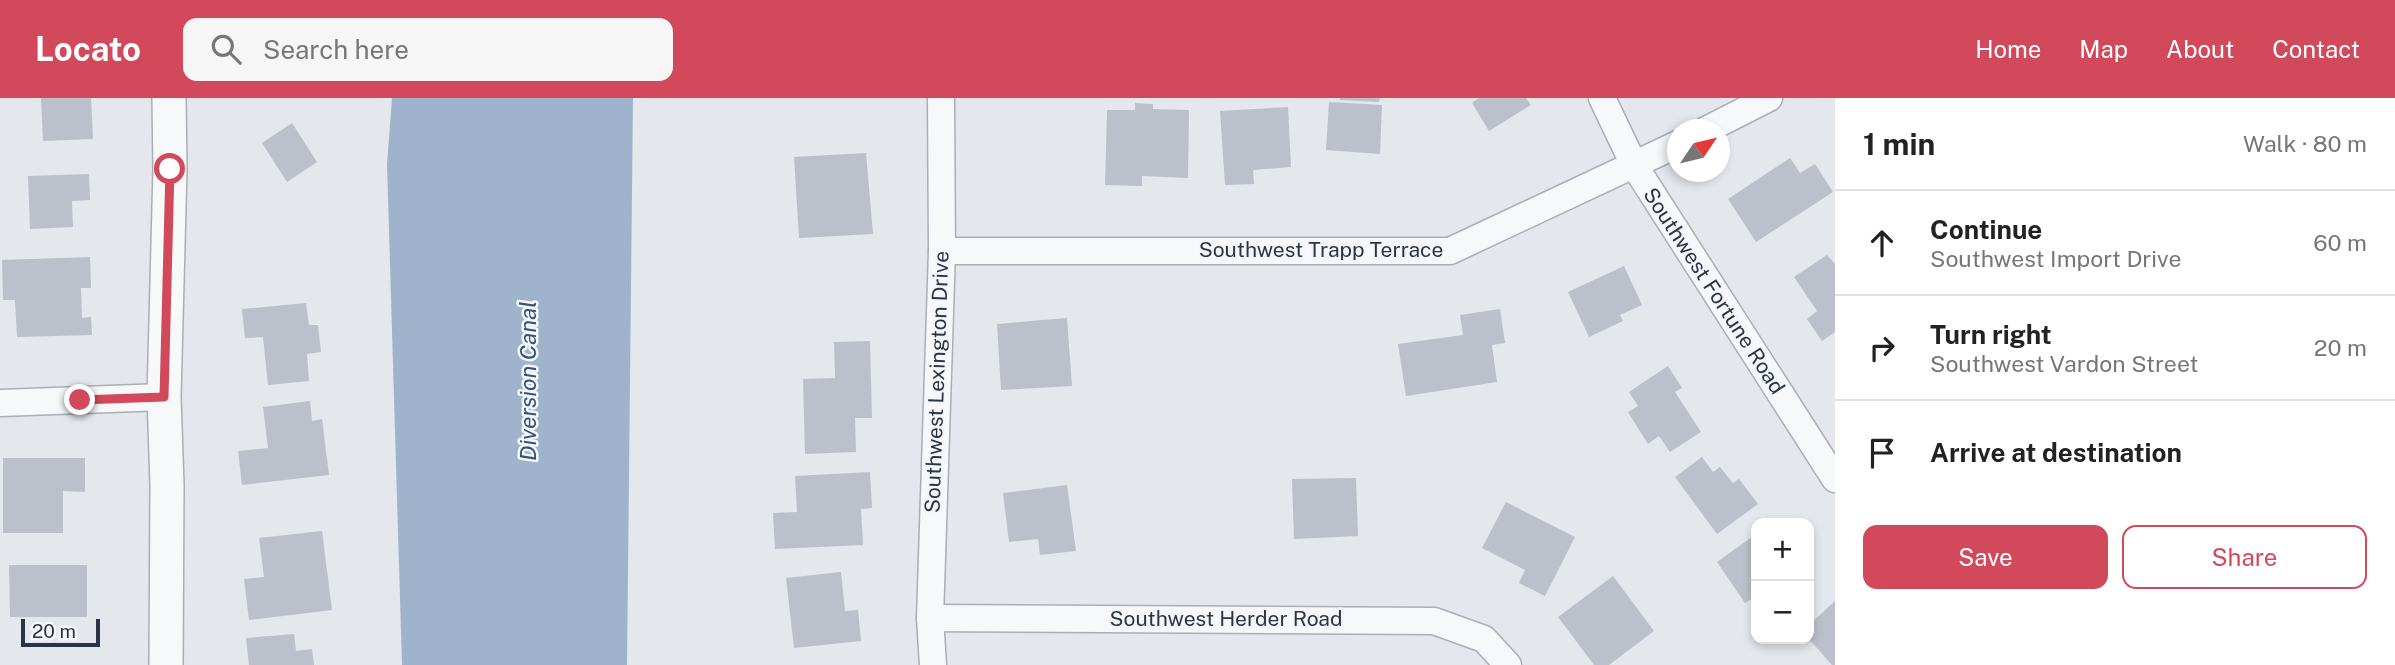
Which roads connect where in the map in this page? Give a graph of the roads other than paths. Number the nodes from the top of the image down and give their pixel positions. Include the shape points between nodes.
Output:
1 (169, 98) edge
2 (941, 98) edge
3 (1602, 98) edge
4 (1769, 98) edge
5 (1728, 119) edge
6 (1667, 149) edge
7 (1634, 165) junction
8 (942, 251) junction
9 (164, 397) junction
10 (0, 403) edge
11 (1835, 479) edge
12 (930, 618) junction
13 (166, 665) edge
14 (933, 665) edge
15 (1508, 665) edge

1 - 9 street
2 - 8 street, Southwest Lexington Drive
3 - 7 street, Southwest Fortune Road
4 - 5 street
6 - 7 street, Southwest Trapp Terrace
7 - 8 street, Southwest Trapp Terrace via 1450,251
7 - 11 street, Southwest Fortune Road
8 - 12 street, Southwest Lexington Drive
9 - 10 street
9 - 13 street
12 - 14 street, Southwest Lexington Drive
12 - 15 street, Southwest Herder Road via 1434,621 1484,639

